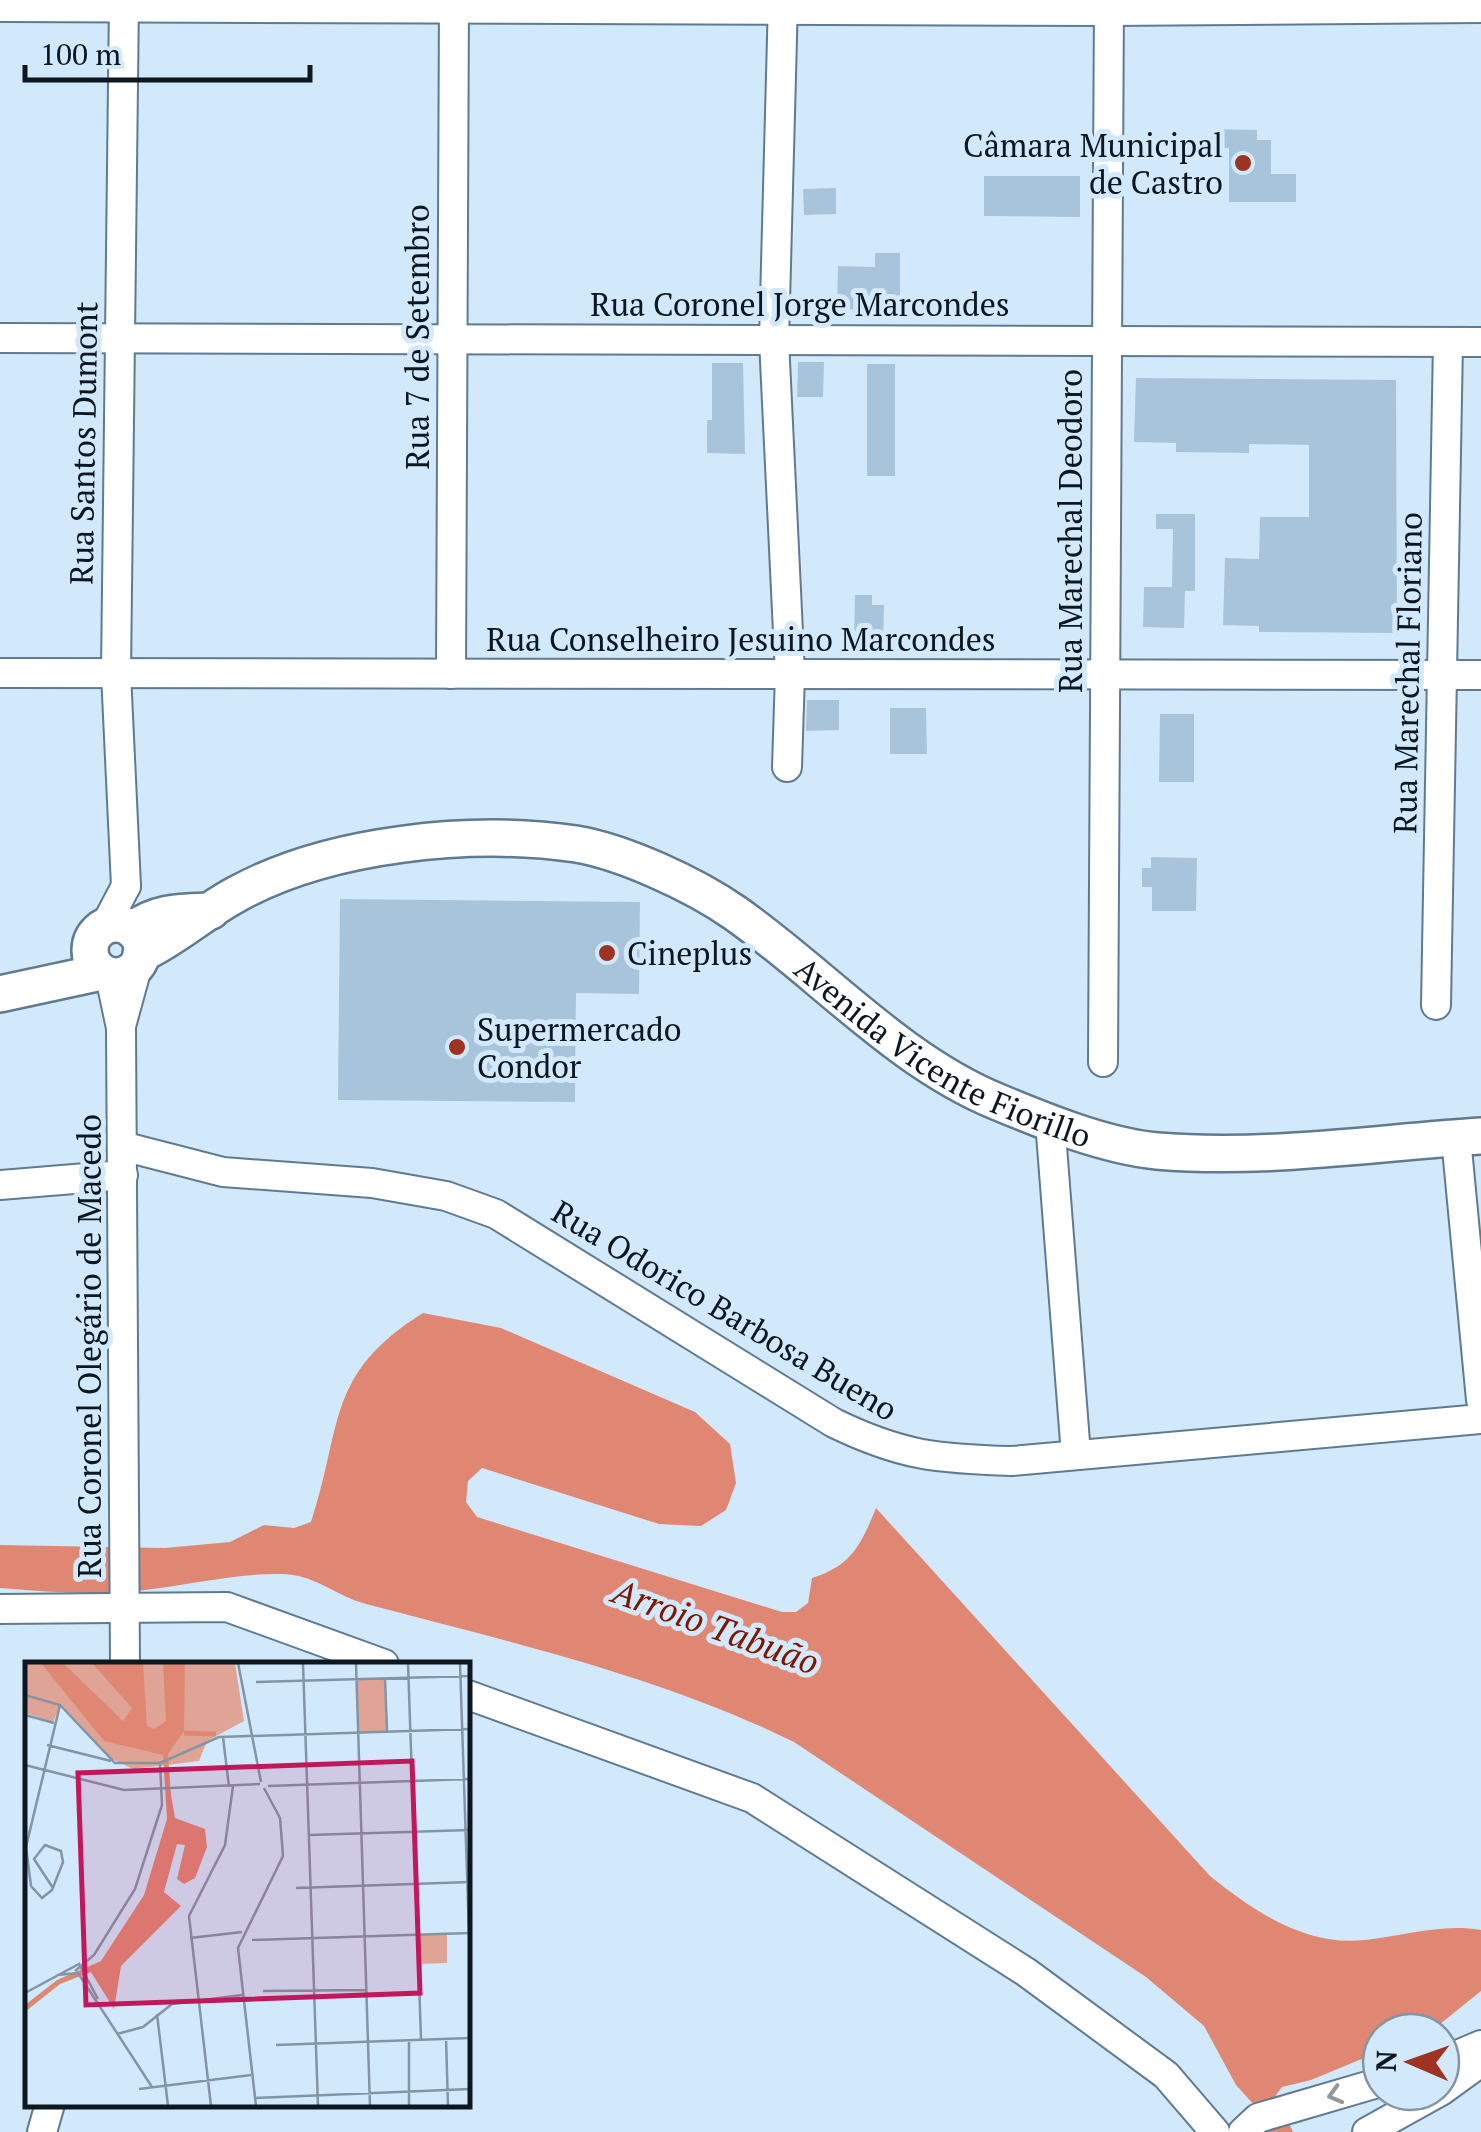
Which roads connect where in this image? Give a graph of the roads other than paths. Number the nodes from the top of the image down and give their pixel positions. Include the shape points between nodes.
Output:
1 (124, 4) edge
2 (454, 4) edge
3 (784, 5) edge
4 (1109, 6) edge
5 (0, 7) edge
6 (1481, 8) edge
7 (0, 338) edge
8 (120, 338) junction
9 (1105, 338) junction
10 (452, 339) junction
11 (774, 340) junction
12 (1448, 342) junction
13 (1481, 342) edge
14 (0, 673) edge
15 (116, 673) junction
16 (451, 674) junction
17 (790, 674) junction
18 (1105, 674) junction
19 (1442, 675) junction
20 (1481, 675) edge
21 (786, 767) dead end
22 (119, 948) junction
23 (0, 994) edge
24 (1436, 1006) dead end
25 (1103, 1062) dead end
26 (1050, 1121) junction
27 (1469, 1137) edge
28 (122, 1160) junction
29 (0, 1184) edge
30 (1481, 1400) edge
31 (1481, 1419) edge
32 (1076, 1456) junction
33 (126, 1605) junction
34 (0, 1610) edge
35 (125, 1662) edge
36 (378, 1662) edge
37 (470, 1696) edge
38 (1481, 2046) edge
39 (1461, 2064) edge
40 (1361, 2088) edge
41 (49, 2107) edge
42 (1397, 2112) edge
43 (1250, 2125) edge
44 (42, 2132) edge
45 (1215, 2132) edge
46 (1367, 2132) edge

1 - 2 street
1 - 5 street
1 - 8 street, Rua Santos Dumont
2 - 3 street
2 - 10 street, Rua 7 de Setembro
3 - 4 street
3 - 11 street
4 - 6 street
4 - 9 street, Rua Marechal Deodoro
7 - 8 street, Rua Coronel Jorge Marcondes
8 - 10 street, Rua Coronel Jorge Marcondes
8 - 15 street, Rua Santos Dumont
9 - 11 street, Rua Coronel Jorge Marcondes
9 - 12 street, Rua Coronel Jorge Marcondes
9 - 18 street, Rua Marechal Deodoro
10 - 11 street, Rua Coronel Jorge Marcondes
10 - 16 street, Rua 7 de Setembro
11 - 17 street
12 - 13 street, Rua Coronel Jorge Marcondes
12 - 19 street, Rua Marechal Floriano
14 - 15 street, Rua Conselheiro Jesuino Marcondes
15 - 16 street, Rua Conselheiro Jesuino Marcondes
15 - 22 street, Rua Santos Dumont via 126,886
16 - 17 street, Rua Conselheiro Jesuino Marcondes
17 - 18 street, Rua Conselheiro Jesuino Marcondes
17 - 21 street
18 - 19 street, Rua Conselheiro Jesuino Marcondes
18 - 25 street, Rua Marechal Deodoro
19 - 20 street, Rua Conselheiro Jesuino Marcondes
19 - 24 street, Rua Marechal Floriano
22 - 23 main road, Avenida Vicente Fiorillo via 61,958 37,983
22 - 26 main road, Avenida Vicente Fiorillo via 294,870 380,848 481,840 578,844 664,874 734,912 950,1076
22 - 28 street, Rua Coronel Olegário de Macedo
26 - 27 main road, Avenida Vicente Fiorillo via 1171,1152 1247,1154
26 - 32 street
27 - 30 street
28 - 29 street, Rua Odorico Barbosa Bueno
28 - 32 street, Rua Odorico Barbosa Bueno via 446,1196 496,1214 834,1423 888,1449 956,1460
28 - 33 street, Rua Coronel Olegário de Macedo
31 - 32 street, Rua Odorico Barbosa Bueno
33 - 34 street
33 - 35 street, Rua Coronel Olegário de Macedo
33 - 36 street via 227,1608
37 - 45 street via 752,1798 1026,1972 1166,2075
38 - 39 street
40 -> 43 street
41 - 44 street
42 - 46 street

